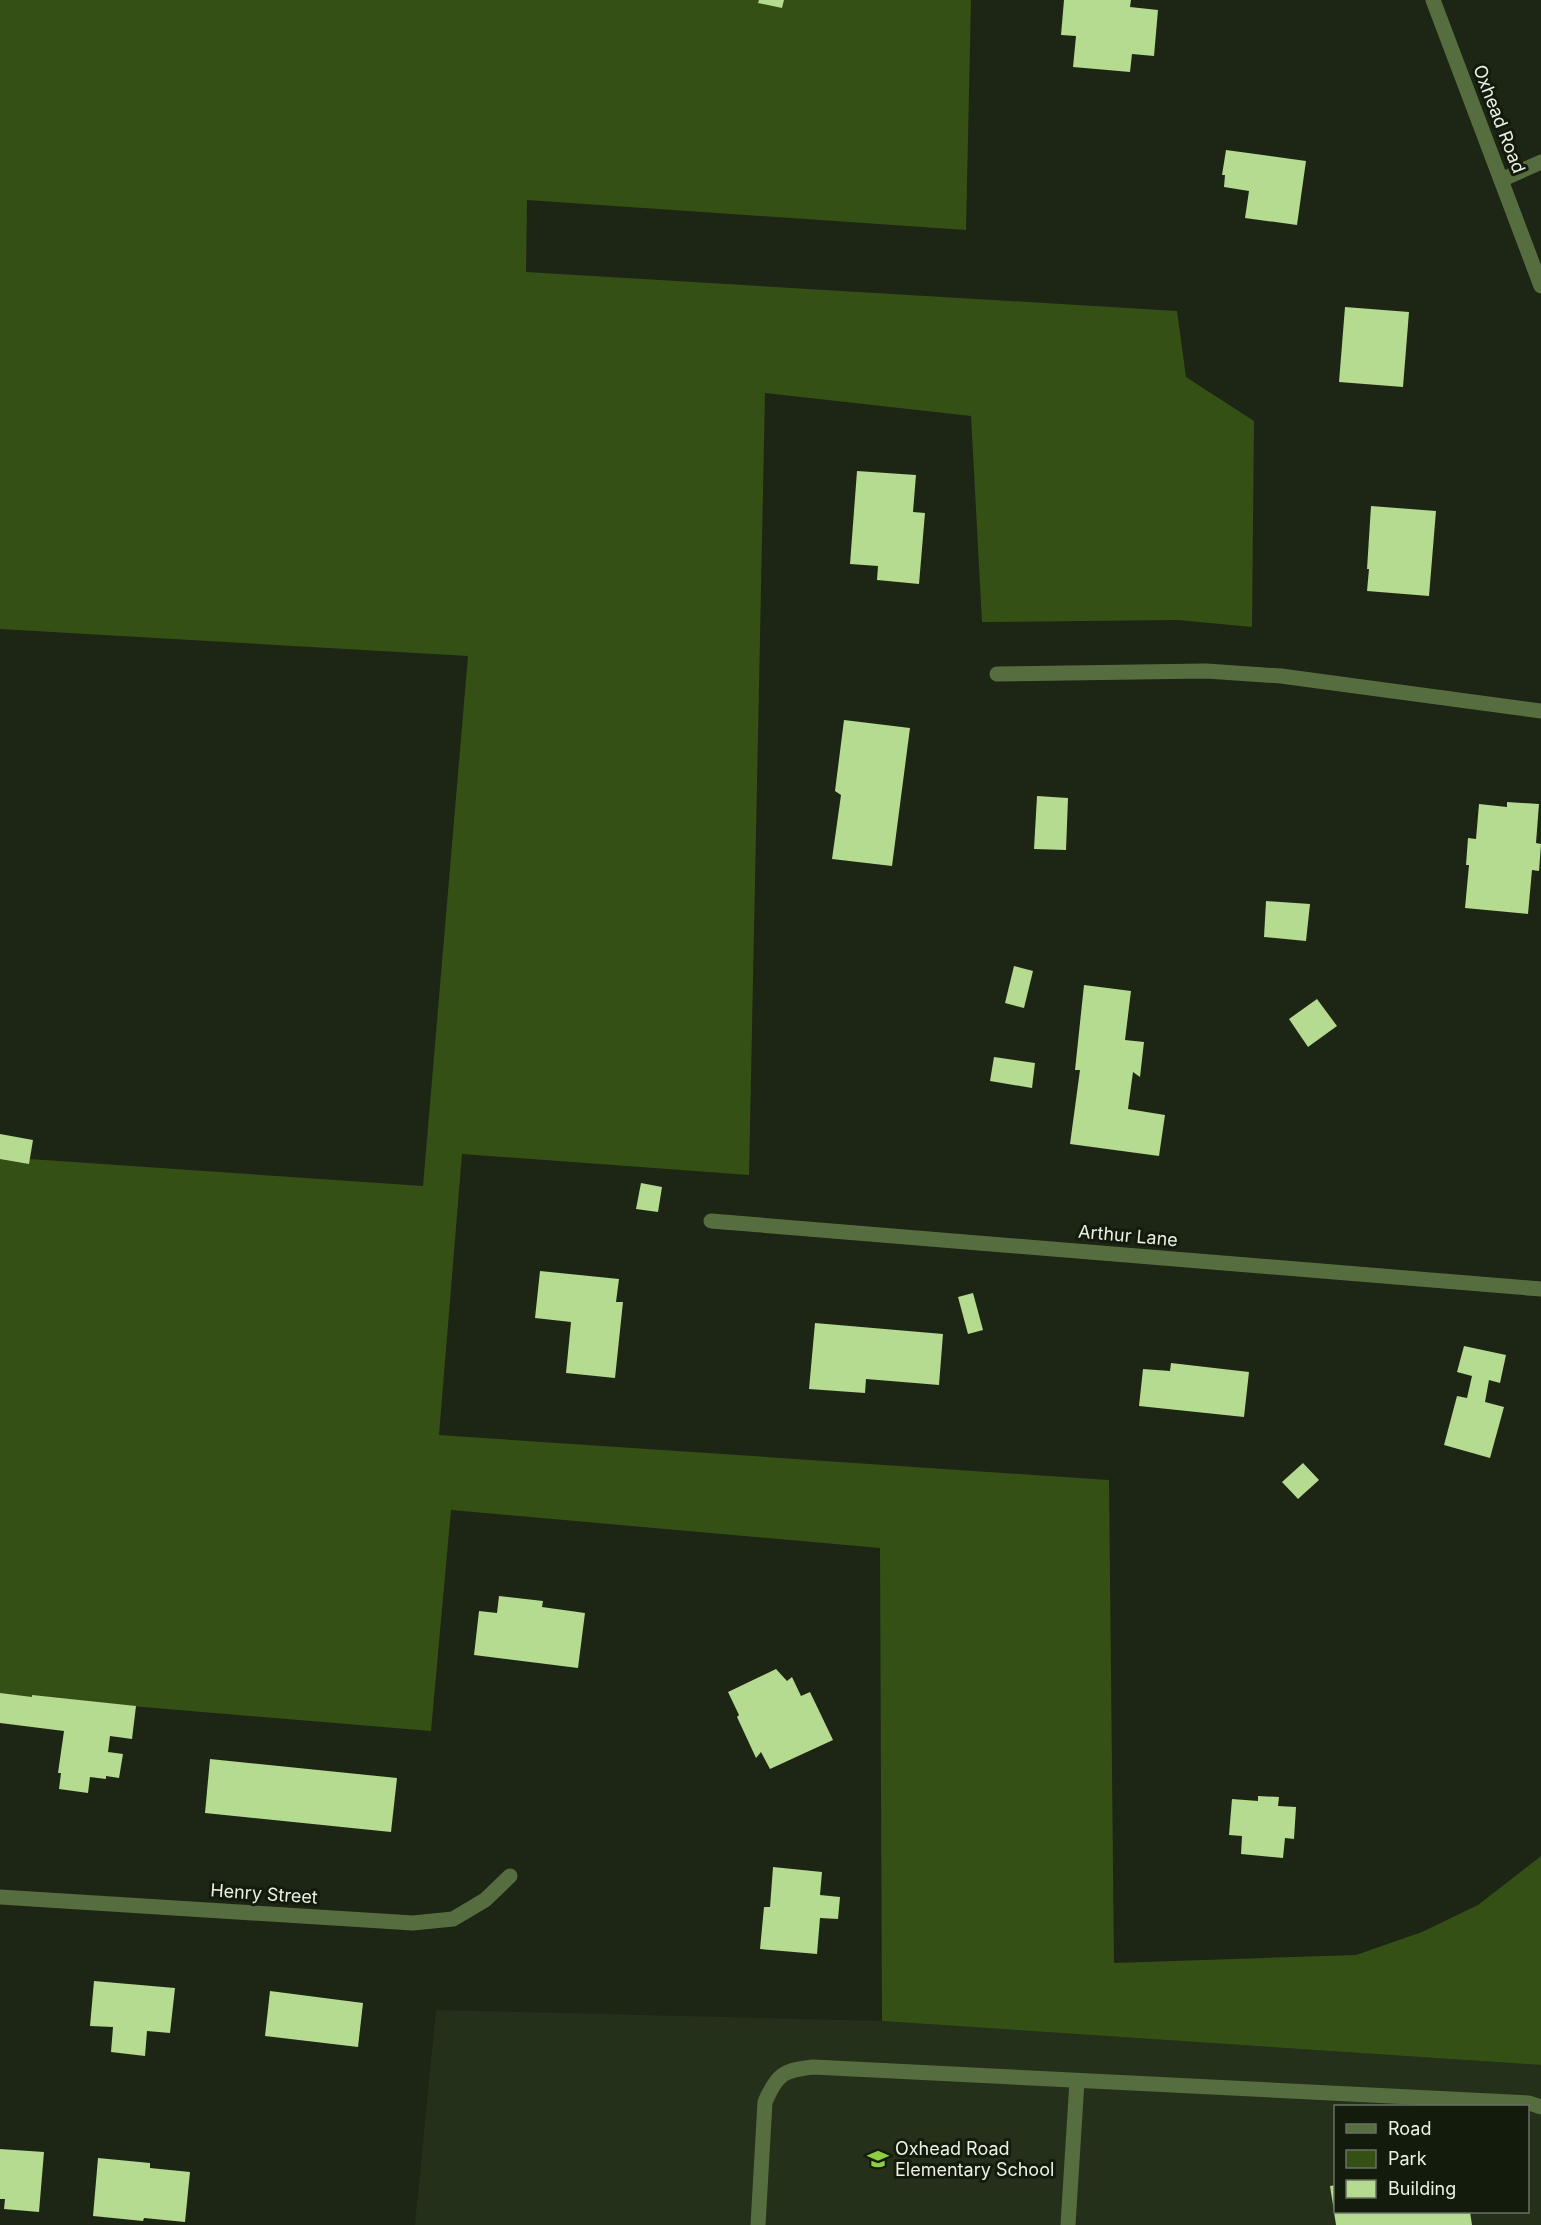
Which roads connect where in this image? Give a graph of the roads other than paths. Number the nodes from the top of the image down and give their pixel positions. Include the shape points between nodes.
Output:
1 (1433, 0) edge
2 (1541, 162) edge
3 (1501, 180) junction
4 (1541, 286) edge
5 (997, 674) dead end
6 (1541, 711) edge
7 (711, 1221) dead end
8 (1541, 1289) edge
9 (510, 1875) dead end
10 (0, 1897) edge
11 (1077, 2081) junction
12 (1541, 2107) edge
13 (758, 2225) edge
14 (1068, 2225) edge

1 - 3 street, Oxhead Road
2 - 3 street
3 - 4 street, Oxhead Road
5 - 6 street via 1206,671 1281,676
7 - 8 street, Arthur Lane
9 - 10 street, Henry Street via 485,1900 453,1919 413,1923
11 - 12 street via 1529,2103
11 - 13 street via 813,2067 789,2070 772,2085 765,2102
11 - 14 street

